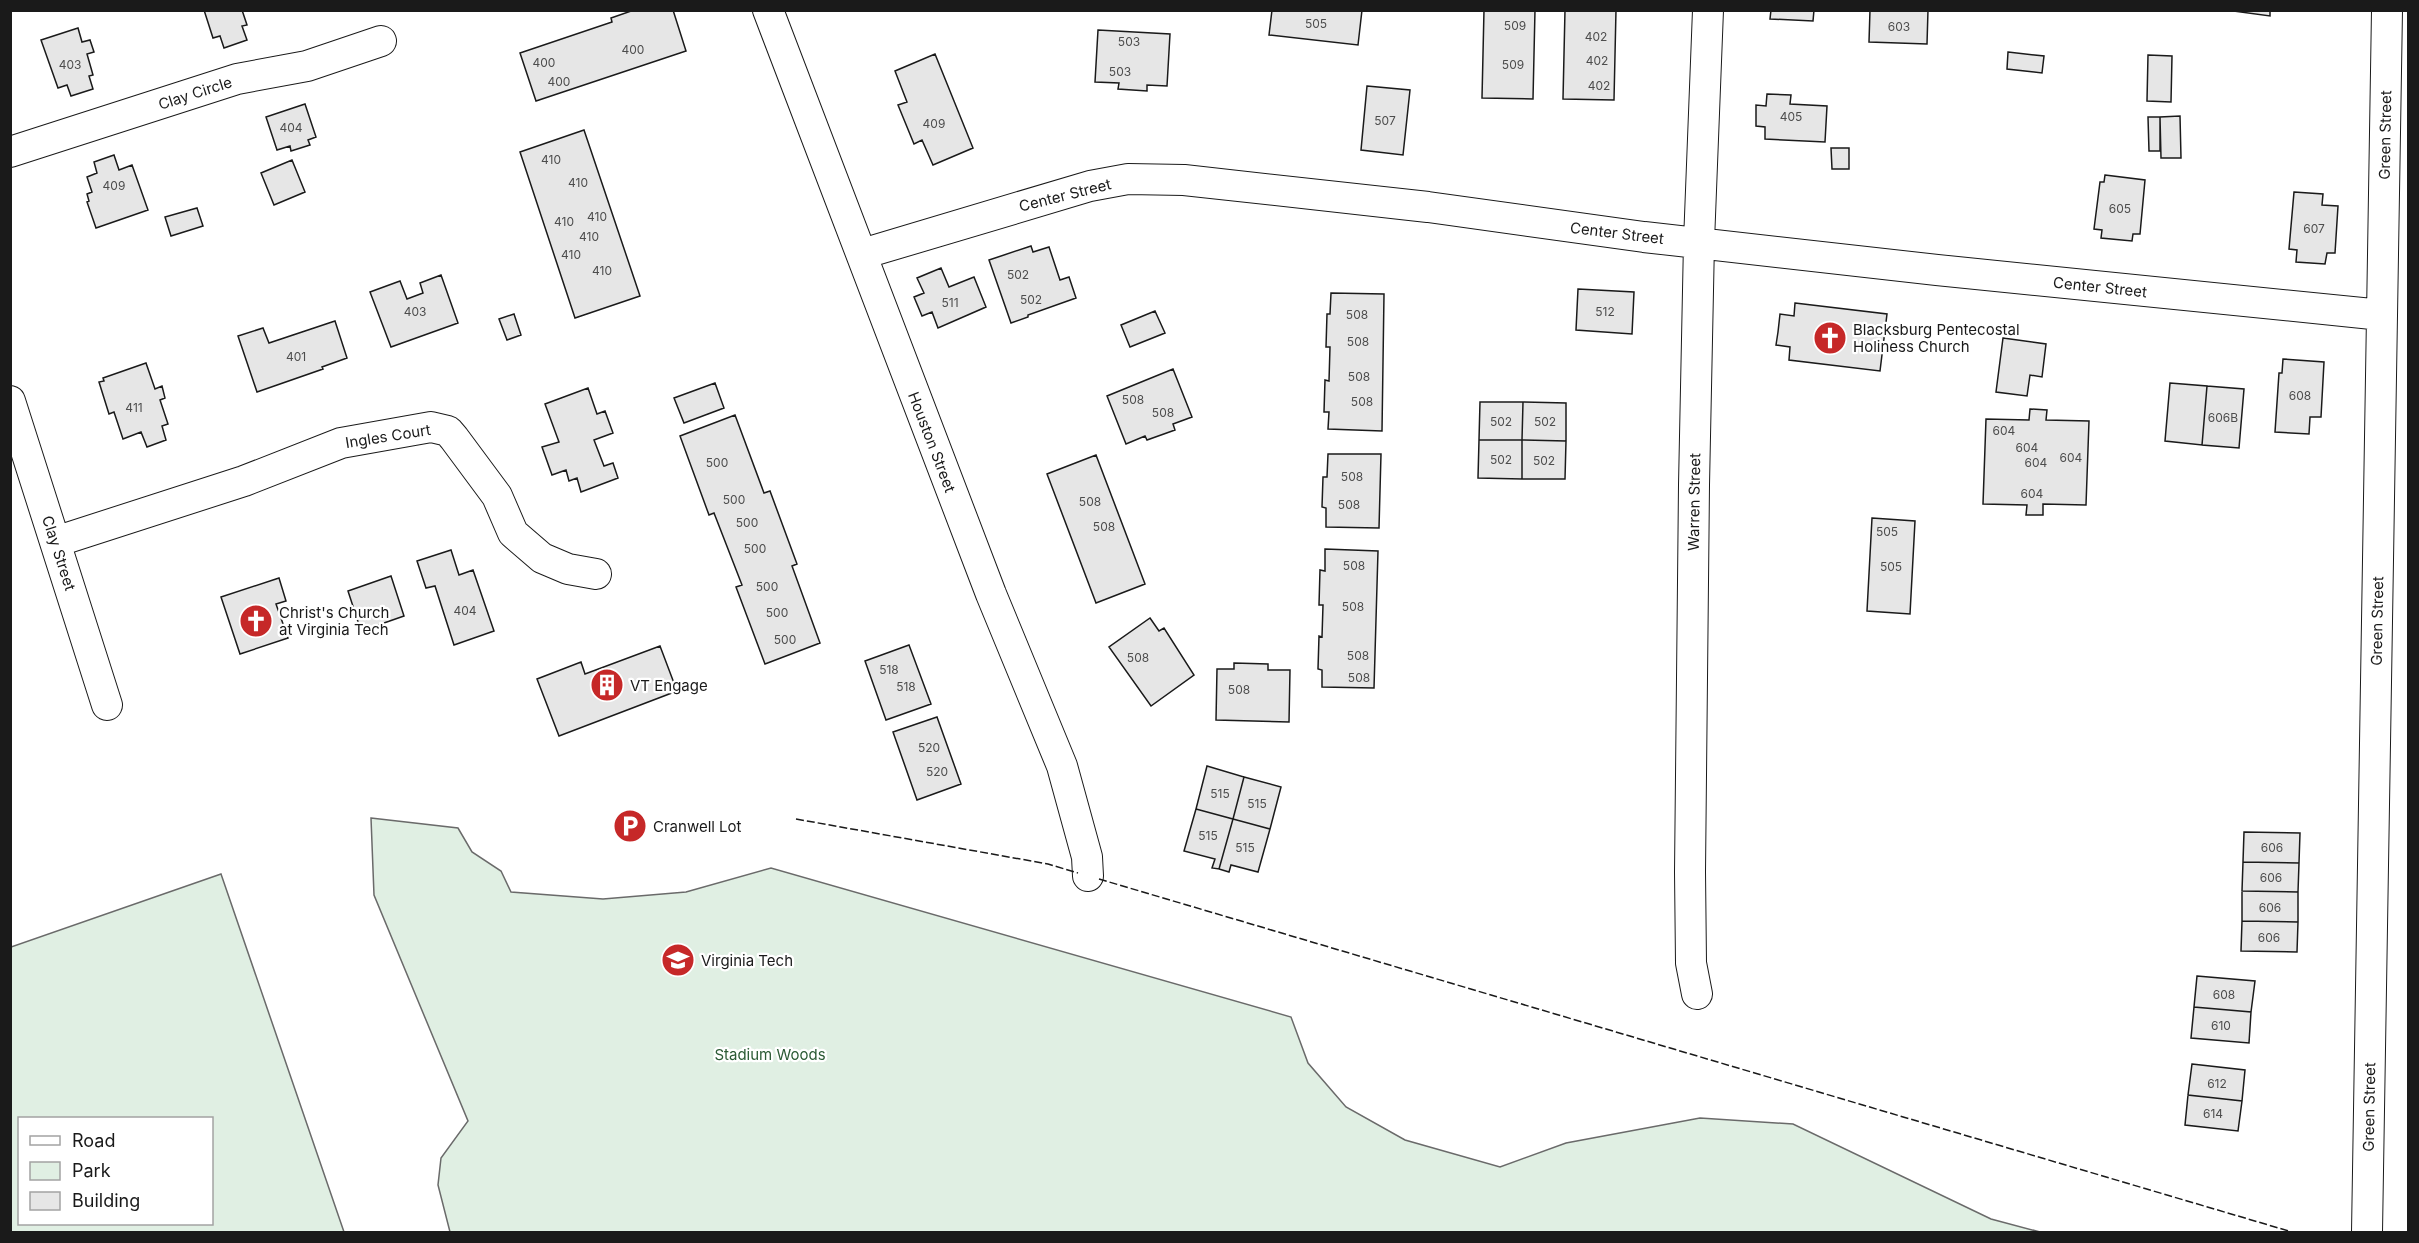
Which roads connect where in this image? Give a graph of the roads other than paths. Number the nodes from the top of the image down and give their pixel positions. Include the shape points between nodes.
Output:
1 (768, 10) edge
2 (1708, 10) edge
3 (2387, 10) edge
4 (381, 41) dead end
5 (10, 152) edge
6 (1699, 242) junction
7 (862, 254) junction
8 (2382, 315) junction
9 (10, 400) edge
10 (55, 542) junction
11 (596, 574) dead end
12 (107, 705) dead end
13 (1088, 876) dead end
14 (1697, 994) dead end
15 (2367, 1232) edge

1 - 7 street, Houston Street
2 - 6 street, Warren Street
3 - 8 street, Green Street
4 - 5 street, Clay Circle via 307,66 237,79
6 - 7 street, Center Street via 1428,207 1150,178 1070,191
6 - 8 street, Center Street
6 - 14 street, Warren Street via 1690,872 1691,963
7 - 13 street, Houston Street via 991,594 1062,766 1087,857
8 - 15 street, Green Street
9 - 10 street, Clay Street
10 - 11 street, Ingles Court via 244,481 341,443 437,427 448,431 496,496 513,533 542,558 568,569
10 - 12 street, Clay Street

